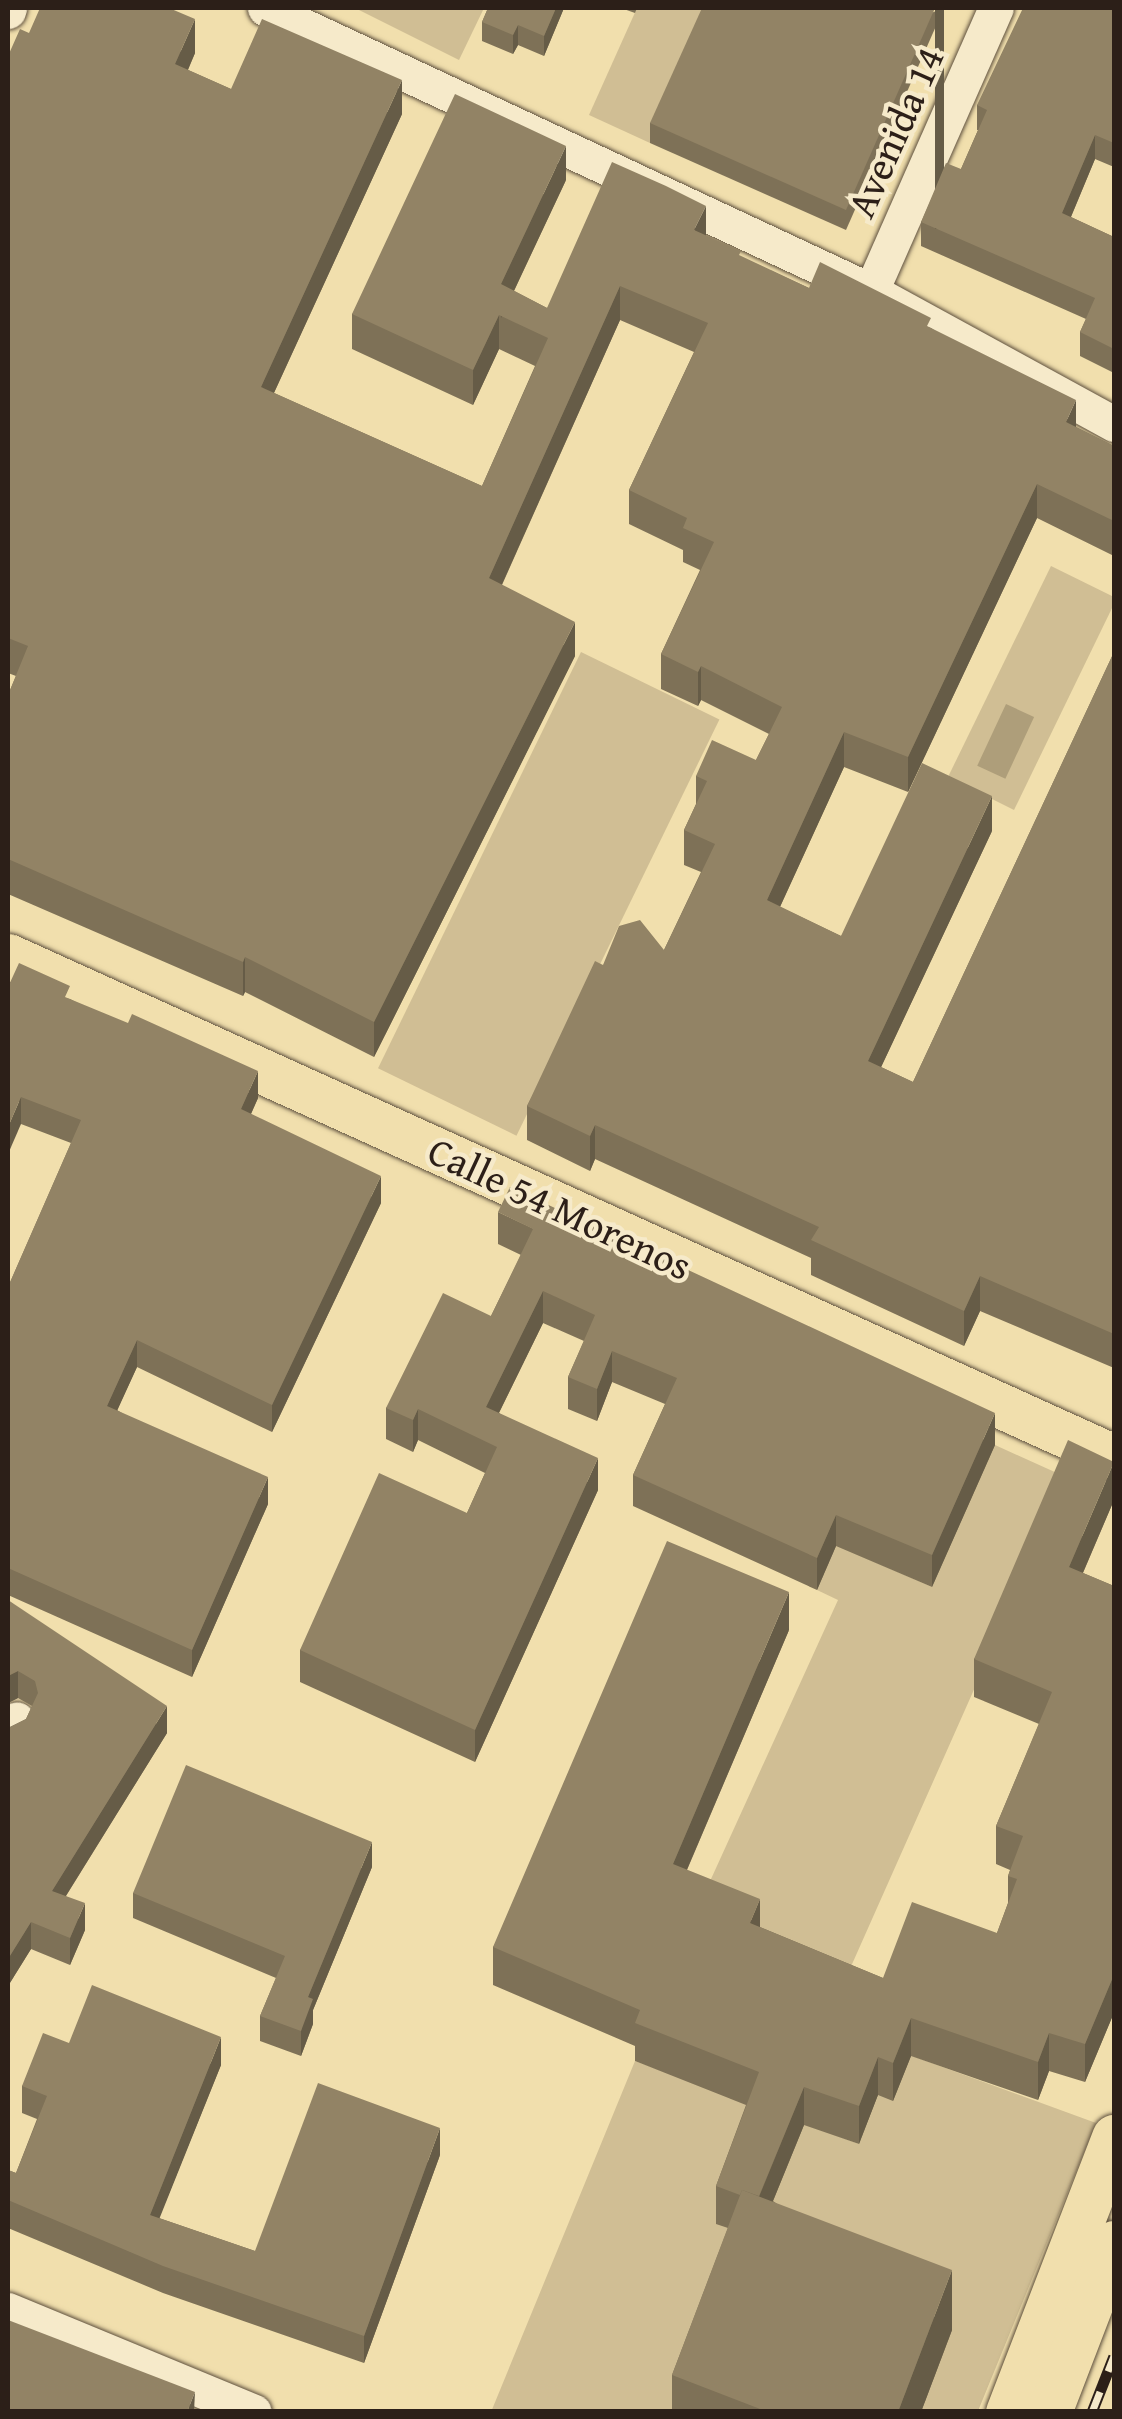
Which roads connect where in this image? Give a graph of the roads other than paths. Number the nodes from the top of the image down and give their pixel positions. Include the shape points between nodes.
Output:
1 (265, 8) edge
2 (996, 8) edge
3 (871, 291) junction
4 (1114, 424) edge
5 (8, 956) edge
6 (1114, 1457) edge
7 (1114, 2137) edge
8 (1114, 2242) edge
9 (8, 2310) edge
10 (254, 2412) edge
11 (1008, 2412) edge
12 (1049, 2412) edge

1 - 3 street
2 - 3 street, Avenida 14
3 - 4 street
5 - 6 main road, Calle 54 Morenos
7 - 11 main road
8 - 12 main road
9 - 10 street

